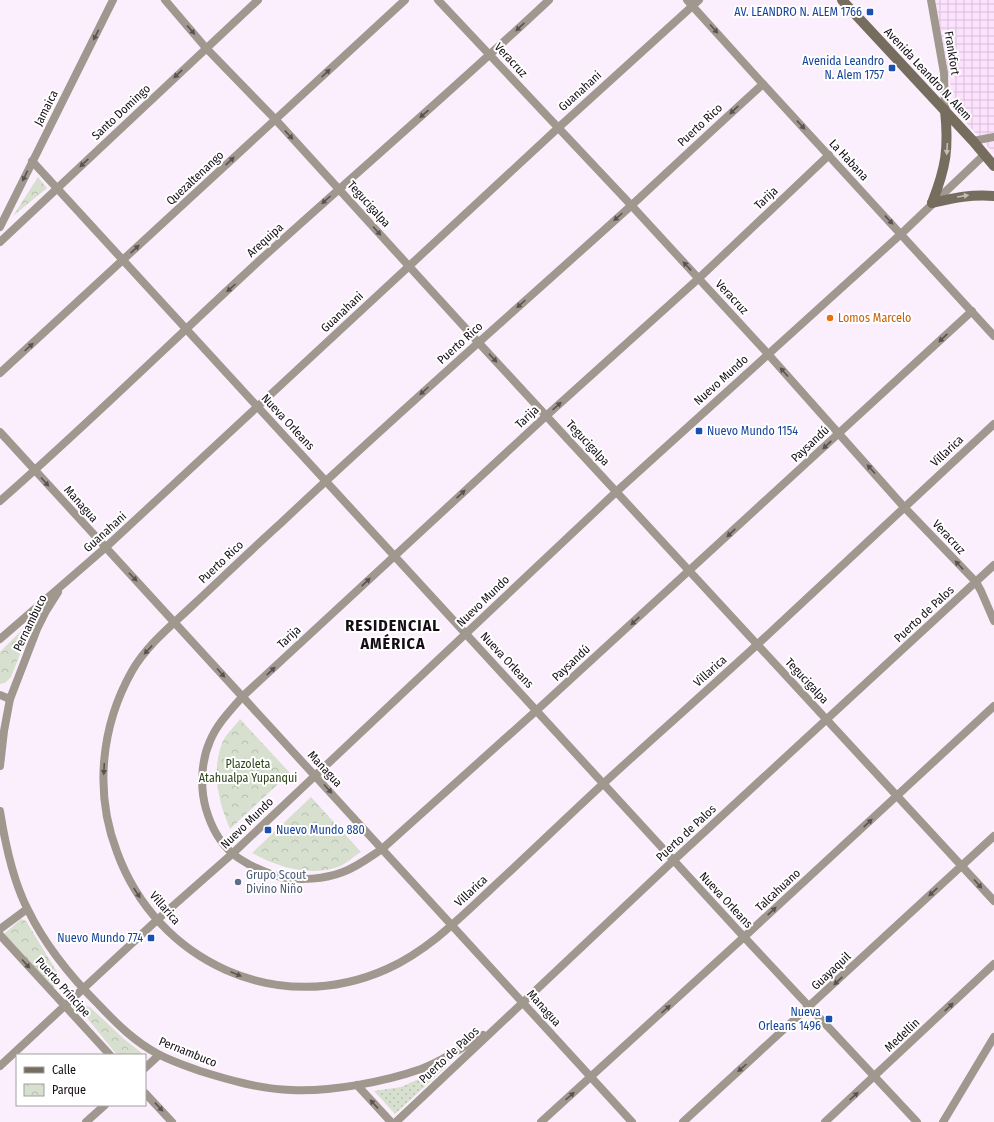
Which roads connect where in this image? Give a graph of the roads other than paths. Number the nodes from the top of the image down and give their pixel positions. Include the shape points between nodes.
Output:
1 (113, 0) edge
2 (165, 0) edge
3 (258, 0) edge
4 (405, 0) edge
5 (438, 0) edge
6 (549, 0) edge
7 (842, 0) edge
8 (931, 0) edge
9 (693, 2) edge
10 (206, 48) junction
11 (490, 55) junction
12 (762, 84) junction
13 (945, 110) junction
14 (275, 119) junction
15 (558, 128) junction
16 (994, 137) edge
17 (973, 141) junction
18 (828, 155) junction
19 (984, 155) junction
20 (32, 161) junction
21 (994, 166) edge
22 (57, 188) junction
23 (339, 188) junction
24 (994, 196) edge
25 (932, 203) junction
26 (631, 205) junction
27 (0, 227) edge
28 (902, 234) junction
29 (0, 242) edge
30 (123, 261) junction
31 (409, 266) junction
32 (698, 278) junction
33 (972, 311) junction
34 (186, 329) junction
35 (994, 336) edge
36 (478, 342) junction
37 (768, 354) junction
38 (0, 373) edge
39 (257, 407) junction
40 (546, 416) junction
41 (994, 424) edge
42 (0, 432) edge
43 (839, 433) junction
44 (35, 471) junction
45 (325, 481) junction
46 (616, 492) junction
47 (0, 502) edge
48 (904, 507) junction
49 (105, 548) junction
50 (394, 556) junction
51 (994, 565) edge
52 (689, 571) junction
53 (976, 582) junction
54 (63, 585) junction
55 (994, 621) edge
56 (175, 622) junction
57 (466, 634) junction
58 (0, 639) edge
59 (757, 645) junction
60 (0, 695) edge
61 (242, 697) junction
62 (10, 699) junction
63 (994, 706) edge
64 (537, 710) junction
65 (827, 720) junction
66 (0, 766) edge
67 (315, 775) junction
68 (604, 783) junction
69 (897, 797) junction
70 (0, 811) edge
71 (994, 836) edge
72 (382, 849) junction
73 (232, 854) junction
74 (674, 860) junction
75 (962, 866) junction
76 (994, 901) edge
77 (27, 909) junction
78 (158, 920) junction
79 (452, 925) junction
80 (0, 929) edge
81 (0, 935) edge
82 (744, 937) junction
83 (994, 964) edge
84 (83, 989) junction
85 (522, 1002) junction
86 (64, 1006) junction
87 (809, 1007) junction
88 (495, 1029) junction
89 (994, 1037) edge
90 (109, 1054) edge
91 (159, 1055) junction
92 (0, 1066) edge
93 (146, 1067) edge
94 (591, 1078) junction
95 (874, 1078) junction
96 (357, 1085) junction
97 (146, 1094) edge
98 (104, 1106) edge
99 (86, 1122) edge
100 (172, 1122) edge
101 (391, 1122) edge
102 (396, 1122) edge
103 (541, 1122) edge
104 (632, 1122) edge
105 (683, 1122) edge
106 (825, 1122) edge
107 (917, 1122) edge
108 (943, 1122) edge

1 -> 20 street, Jamaica
2 -> 10 street, Tegucigalpa
3 - 10 street, Santo Domingo
14 -> 4 street, Quezaltenango
5 - 11 street, Veracruz
6 -> 11 street, Arequipa
7 - 13 main road, Avenida Leandro N. Alem
8 - 13 street, Frankfort via 944,73
9 -> 12 street, La Habana
9 - 15 street, Guanahani
10 - 14 street, Tegucigalpa
10 -> 22 street, Santo Domingo
11 - 15 street, Veracruz
11 -> 23 street, Arequipa
12 -> 18 street, La Habana
12 -> 26 street, Puerto Rico
13 - 17 main road, Avenida Leandro N. Alem
13 -> 25 main road via 947,150 940,184
14 -> 23 street, Tegucigalpa
30 -> 14 street, Quezaltenango
15 - 26 street, Veracruz
15 - 31 street, Guanahani
16 - 17 street
17 - 19 main road, Avenida Leandro N. Alem
18 -> 28 street, La Habana
18 - 32 street, Tarija
19 - 21 main road, Avenida Leandro N. Alem
19 - 25 street, Nuevo Mundo
20 - 22 street, Nueva Orleans
20 -> 27 street, Jamaica
22 - 29 street, Santo Domingo
22 - 30 street, Nueva Orleans
23 -> 31 street, Tegucigalpa
23 -> 34 street, Arequipa
25 -> 24 main road via 976,195
25 - 28 street, Nuevo Mundo
32 -> 26 street, Veracruz
26 -> 36 street, Puerto Rico
28 - 33 street, La Habana
28 - 37 street, Nuevo Mundo
30 - 34 street, Nueva Orleans
38 -> 30 street, Quezaltenango
31 - 36 street, Tegucigalpa
31 - 39 street, Guanahani
32 - 37 street, Veracruz
40 -> 32 street, Tarija
33 - 35 street, La Habana
33 -> 43 street, Paysandú
34 - 39 street, Nueva Orleans
34 - 44 street, Arequipa
36 -> 40 street, Tegucigalpa
36 -> 45 street, Puerto Rico
43 -> 37 street, Veracruz
37 - 46 street, Nuevo Mundo
39 - 45 street, Nueva Orleans
39 - 49 street, Guanahani
40 - 46 street, Tegucigalpa
50 -> 40 street, Tarija
41 - 48 street, Villarica
42 - 44 street, Managua
48 -> 43 street, Veracruz
43 -> 52 street, Paysandú
44 - 47 street, Arequipa
44 -> 49 street, Managua
45 - 50 street, Nueva Orleans
45 - 56 street, Puerto Rico
46 - 52 street, Tegucigalpa
46 - 57 street, Nuevo Mundo
53 -> 48 street, Veracruz
48 - 59 street, Villarica
49 - 54 street, Guanahani
49 -> 56 street, Managua
50 - 57 street, Nueva Orleans
61 -> 50 street, Tarija
51 - 53 street, Puerto de Palos
52 - 59 street, Tegucigalpa
52 -> 64 street, Paysandú
53 - 55 street, Veracruz
53 - 65 street, Puerto de Palos
54 - 58 street, Guanahani
54 - 62 street, Pernambuco via 37,629
56 -> 61 street, Managua
56 -> 78 street, Villarica via 140,658 129,676 107,736 103,771 108,824 117,854 132,884
57 - 64 street, Nueva Orleans
57 - 67 street, Nuevo Mundo
59 - 65 street, Tegucigalpa
59 - 68 street, Villarica
60 - 62 street
61 - 67 street, Managua
61 - 73 street, Paysandú via 221,722 210,741 204,759 202,782 211,826
62 - 66 street, Pernambuco
63 - 69 street, Talcahuano
64 - 68 street, Nueva Orleans
64 - 72 street, Paysandú
65 - 69 street, Tegucigalpa
65 - 74 street, Puerto de Palos
67 -> 72 street, Managua
67 - 73 street, Nuevo Mundo
68 - 74 street, Nueva Orleans
68 - 79 street, Villarica
69 - 75 street, Tegucigalpa
82 -> 69 street, Talcahuano
70 - 77 street, Pernambuco via 13,870
71 - 75 street, Guayaquil
72 - 73 street, Paysandú via 344,872 302,879 269,873
72 - 79 street, Managua
73 - 78 street, Nuevo Mundo
74 - 82 street, Nueva Orleans
74 - 85 street, Puerto de Palos
75 -> 76 street, Tegucigalpa
75 -> 87 street, Guayaquil
77 - 80 street
77 - 84 street, Pernambuco via 48,945
78 -> 79 street, Villarica via 192,951 225,970 244,978 301,988 344,983 384,971 420,951
78 - 84 street, Nuevo Mundo
79 - 85 street, Managua
81 -> 86 street, Puerto Príncipe
82 - 87 street, Nueva Orleans
94 -> 82 street, Talcahuano
95 -> 83 street, Medellin
84 - 86 street, Nuevo Mundo
84 - 91 street, Pernambuco via 134,1040
85 - 88 street, Puerto de Palos
85 - 94 street, Managua
86 - 90 street, Puerto Príncipe
86 - 92 street, Nuevo Mundo
87 - 95 street, Nueva Orleans
87 -> 105 street, Guayaquil
88 - 96 street, Pernambuco via 420,1069
88 - 102 street, Puerto de Palos
89 - 108 street
91 - 93 street
91 - 96 street, Pernambuco via 217,1076 253,1085 291,1090
103 -> 94 street, Talcahuano
94 - 104 street, Managua
106 -> 95 street, Medellin
95 - 107 street, Nueva Orleans
101 -> 96 street
97 -> 100 street
98 - 99 street

